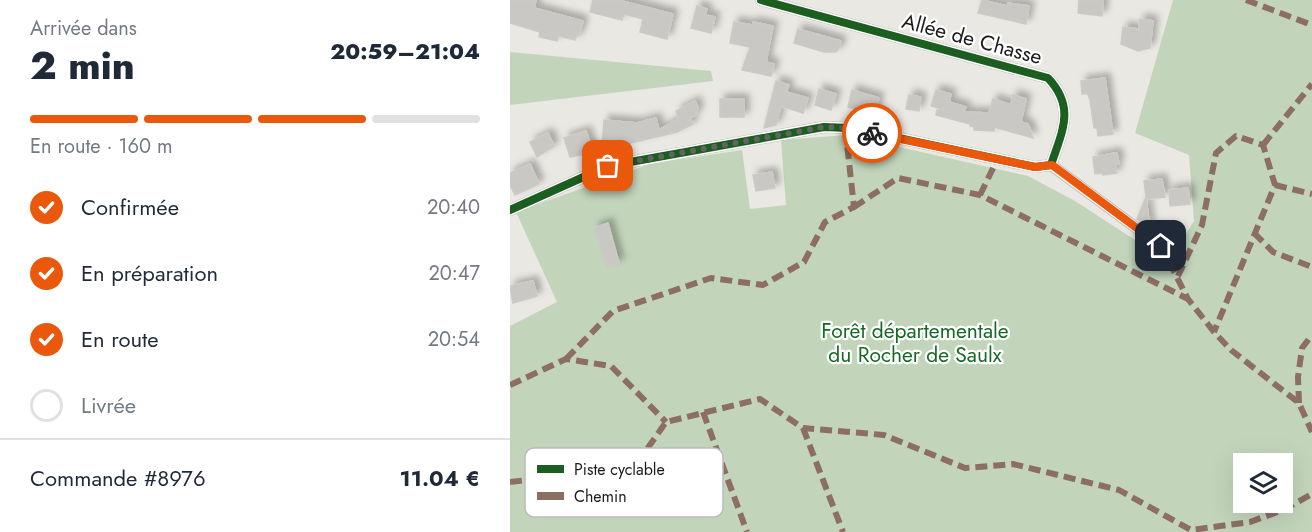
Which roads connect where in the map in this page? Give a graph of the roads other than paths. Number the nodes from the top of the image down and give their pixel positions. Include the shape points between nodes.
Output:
1 (761, 0) edge
2 (1052, 165) junction
3 (510, 210) edge
4 (1161, 246) dead end

1 - 2 street, Allée de Chasse via 1048,78 1059,90 1065,106
2 - 3 street via 1035,167 860,130 824,127 608,166
2 - 4 street

